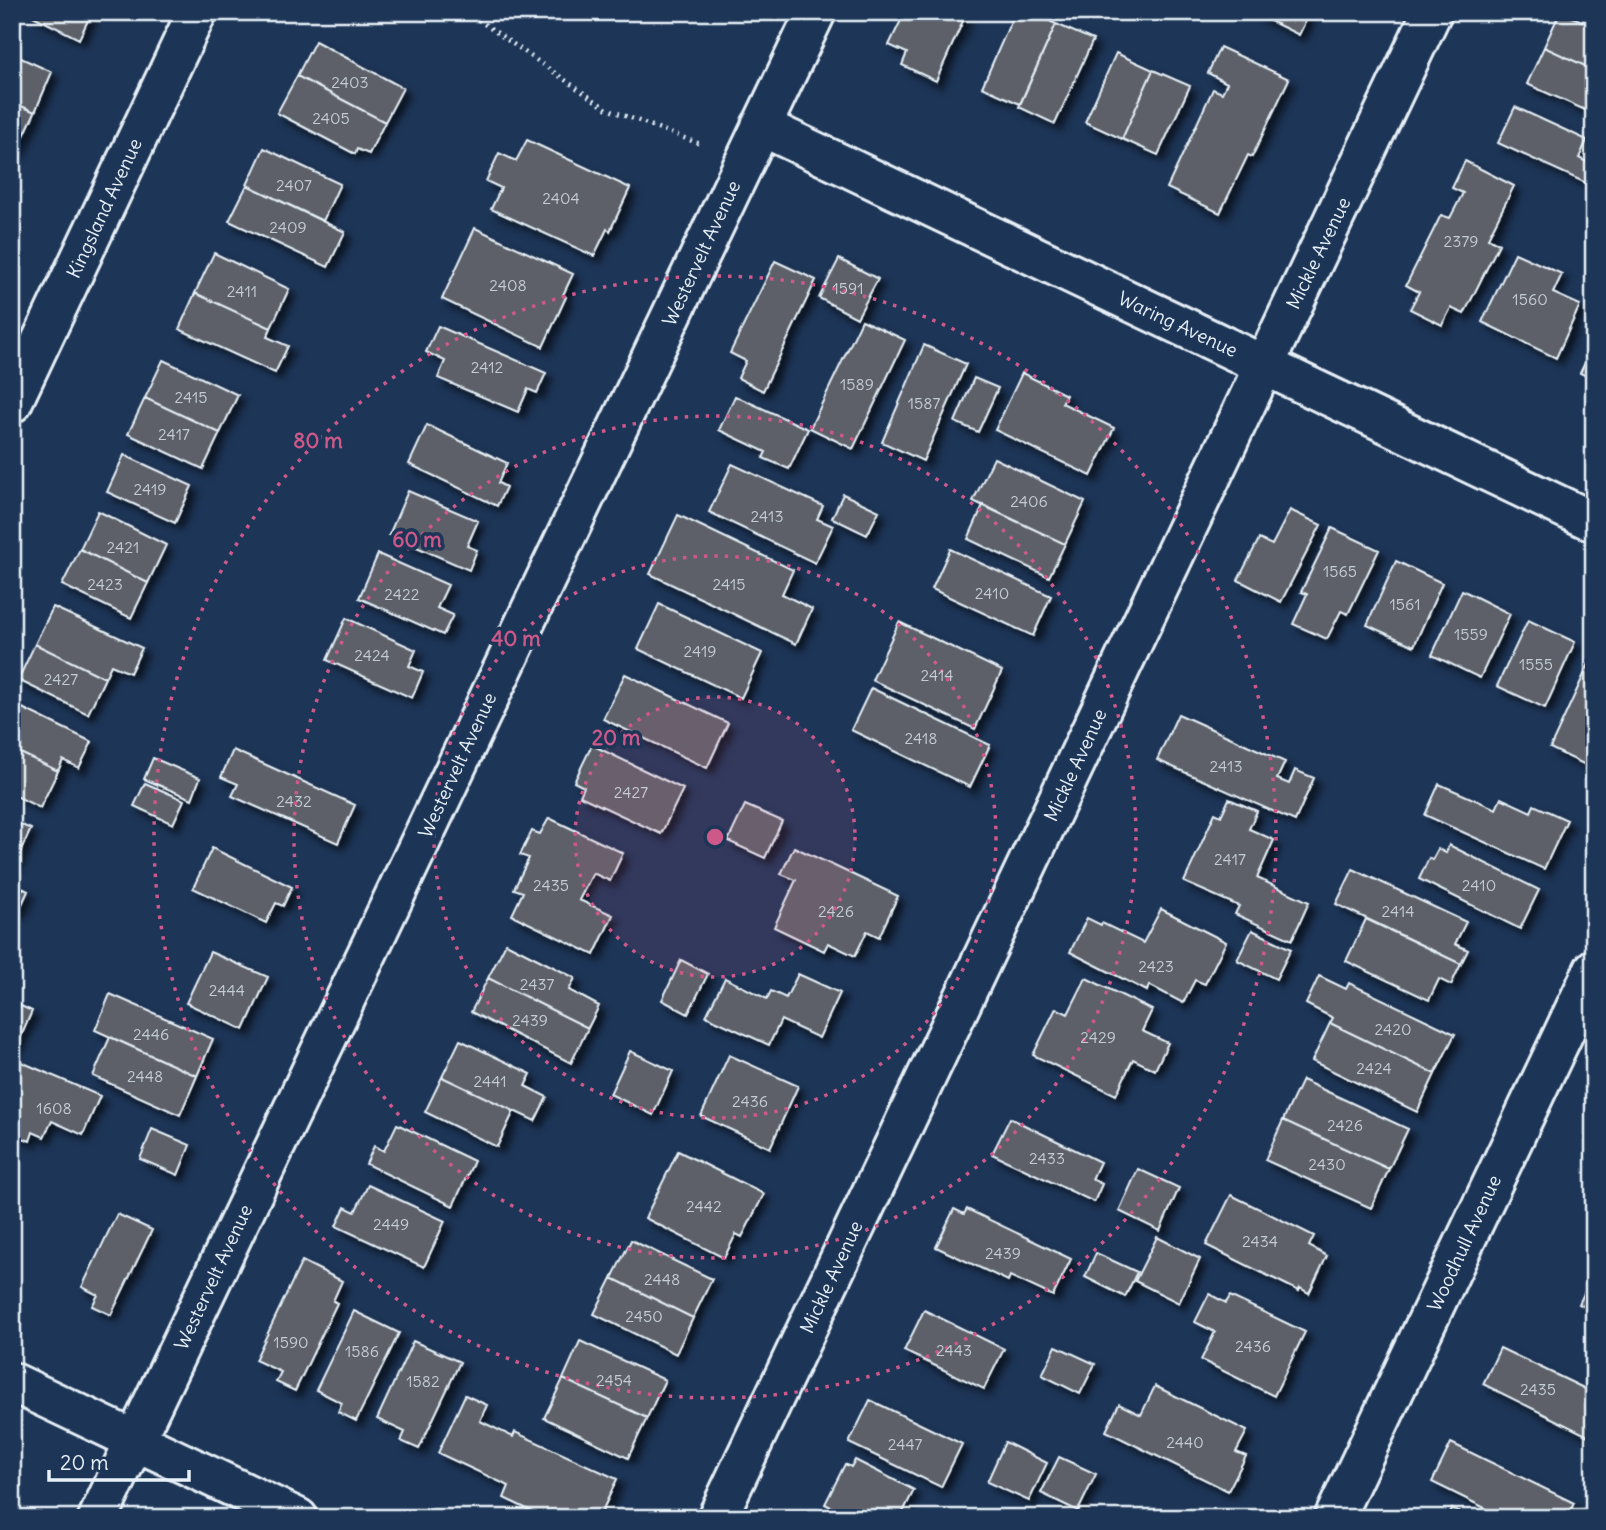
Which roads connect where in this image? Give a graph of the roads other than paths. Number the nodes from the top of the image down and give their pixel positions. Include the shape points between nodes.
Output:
1 (197, 12) edge
2 (816, 12) edge
3 (1432, 12) edge
4 (761, 126) junction
5 (1265, 365) junction
6 (12, 403) edge
7 (1594, 522) edge
8 (1594, 969) edge
9 (12, 1382) edge
10 (135, 1440) junction
11 (98, 1518) edge
12 (298, 1518) edge
13 (717, 1518) edge
14 (1334, 1518) edge

1 - 6 street, Kingsland Avenue
2 - 4 street, Westervelt Avenue
3 - 5 street, Mickle Avenue
4 - 5 street, Waring Avenue
4 - 10 street, Westervelt Avenue
5 - 7 street, Waring Avenue
5 - 13 street, Mickle Avenue
8 - 14 street, Woodhull Avenue
9 - 10 street
10 - 11 street, Westervelt Avenue
10 - 12 street

